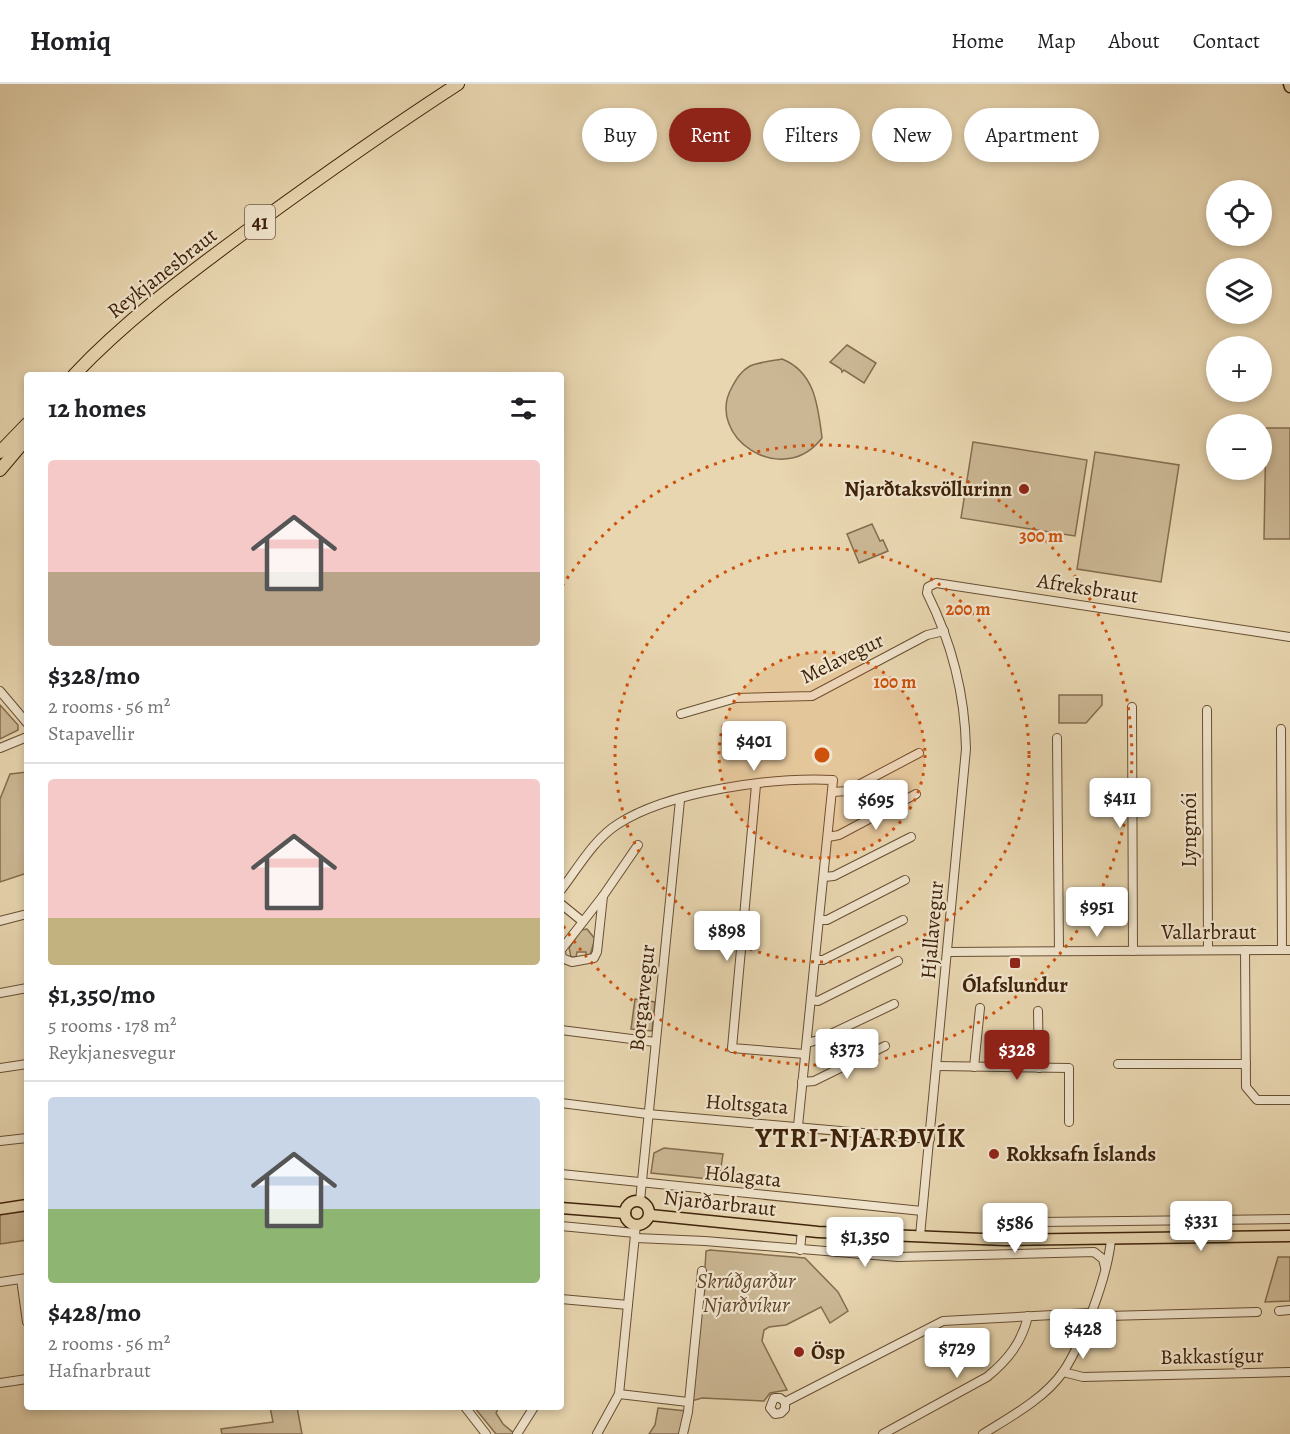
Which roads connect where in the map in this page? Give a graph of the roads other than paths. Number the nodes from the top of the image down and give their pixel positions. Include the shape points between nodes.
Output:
1 (458, 84) edge
2 (77, 372) edge
3 (24, 427) edge
4 (24, 442) edge
5 (0, 452) edge
6 (0, 470) edge
7 (944, 631) junction
8 (1290, 637) edge
9 (0, 691) edge
10 (1132, 707) dead end
11 (1207, 710) dead end
12 (681, 714) dead end
13 (24, 719) edge
14 (1281, 729) dead end
15 (24, 738) edge
16 (1057, 738) dead end
17 (0, 748) edge
18 (919, 753) dead end
19 (756, 785) junction
20 (833, 792) junction
21 (916, 795) dead end
22 (680, 800) junction
23 (828, 837) junction
24 (911, 837) dead end
25 (638, 845) dead end
26 (824, 877) junction
27 (905, 880) dead end
28 (564, 886) edge
29 (603, 896) junction
30 (564, 906) edge
31 (24, 915) edge
32 (820, 920) junction
33 (903, 920) dead end
34 (0, 921) edge
35 (582, 921) junction
36 (564, 950) edge
37 (1208, 950) junction
38 (1245, 950) junction
39 (1286, 950) edge
40 (1059, 951) junction
41 (1133, 951) junction
42 (949, 952) junction
43 (564, 957) edge
44 (816, 960) junction
45 (898, 961) dead end
46 (24, 989) edge
47 (0, 993) edge
48 (811, 1000) junction
49 (894, 1004) dead end
50 (980, 1008) dead end
51 (1038, 1011) dead end
52 (564, 1030) edge
53 (655, 1042) junction
54 (807, 1043) junction
55 (885, 1046) dead end
56 (806, 1054) junction
57 (24, 1064) edge
58 (1118, 1064) dead end
59 (1246, 1064) junction
60 (937, 1066) junction
61 (974, 1067) junction
62 (0, 1068) edge
63 (1039, 1068) junction
64 (802, 1082) junction
65 (1290, 1100) edge
66 (564, 1103) edge
67 (648, 1114) junction
68 (1069, 1122) dead end
69 (798, 1126) junction
70 (24, 1138) edge
71 (930, 1139) junction
72 (0, 1141) edge
73 (564, 1174) edge
74 (641, 1182) junction
75 (639, 1201) junction
76 (24, 1205) edge
77 (564, 1208) edge
78 (0, 1209) edge
79 (922, 1211) junction
80 (625, 1213) junction
81 (650, 1215) junction
82 (1290, 1219) edge
83 (1204, 1220) junction
84 (564, 1226) edge
85 (802, 1230) junction
86 (636, 1232) junction
87 (920, 1236) junction
88 (1290, 1236) edge
89 (1204, 1238) junction
90 (1111, 1239) junction
91 (1030, 1240) junction
92 (800, 1250) junction
93 (1105, 1267) junction
94 (702, 1271) dead end
95 (24, 1278) edge
96 (0, 1282) edge
97 (564, 1299) edge
98 (628, 1305) junction
99 (1290, 1310) edge
100 (1279, 1311) dead end
101 (1257, 1312) dead end
102 (1090, 1313) junction
103 (1028, 1316) junction
104 (1063, 1372) junction
105 (1290, 1372) edge
106 (24, 1379) edge
107 (0, 1383) edge
108 (619, 1394) junction
109 (688, 1402) junction
110 (785, 1402) dead end
111 (467, 1410) edge
112 (532, 1410) edge
113 (486, 1434) edge
114 (517, 1434) edge
115 (597, 1434) edge
116 (682, 1434) edge
117 (884, 1434) edge
118 (983, 1434) edge

1 - 2 highway, Reykjanesbraut / 41 via 375,138 192,272 125,326
3 - 5 highway
4 - 6 highway
7 - 8 street, Afreksbraut via 927,593 931,584
7 - 12 street, Melavegur via 927,635 812,696 736,698
7 - 42 street, Hjallavegur via 961,682 966,748
9 - 13 street
10 - 41 street
11 - 37 street, Lyngmói
14 - 39 street
15 - 17 street
16 - 40 street
18 - 20 street via 847,791
19 - 20 street via 802,778 833,780
19 - 22 street
19 - 56 street via 732,1048
20 - 23 street
21 - 23 street
22 - 28 street via 617,824 599,840
22 - 53 street, Borgarvegur
23 - 26 street
24 - 26 street via 834,876
25 - 29 street
26 - 32 street
27 - 32 street
29 - 35 street
29 - 43 street via 596,955 572,962
30 - 35 street
31 - 34 street
32 - 44 street
33 - 44 street
35 - 36 street
37 - 38 street, Vallarbraut
37 - 41 street, Vallarbraut
38 - 39 street, Vallarbraut
38 - 59 street
40 - 41 street, Vallarbraut
40 - 42 street, Vallarbraut
42 - 60 street, Hjallavegur
44 - 48 street
45 - 48 street via 818,1001
46 - 47 street
48 - 54 street
49 - 54 street
50 - 61 street
51 - 63 street
52 - 53 street
53 - 67 street, Borgarvegur
54 - 56 street
55 - 64 street via 814,1081
56 - 64 street
57 - 62 street
58 - 59 street
59 - 65 street via 1246,1087 1251,1096 1260,1101
60 - 61 street
60 - 71 street, Hjallavegur
61 - 63 street
63 - 68 street via 1069,1068
64 - 69 street
66 - 67 street, Holtsgata
67 - 69 street, Holtsgata
67 - 74 street, Borgarvegur
69 - 71 street, Holtsgata
70 - 72 street
71 - 79 street, Hjallavegur
73 - 74 street, Hólagata
74 - 75 street, Borgarvegur
74 - 79 street, Hólagata
75 - 80 main road via 628,1205
75 - 81 main road
76 - 78 main road
77 - 80 main road
79 - 87 street, Hjallavegur
80 - 86 main road
81 - 85 main road, Njarðarbraut
81 - 86 main road
82 - 83 street
83 - 89 street
83 - 91 street via 1040,1222
84 - 86 street
85 - 87 main road, Njarðarbraut
85 - 92 street
86 - 92 street
86 - 98 street
87 - 91 main road, Njarðarbraut
88 - 89 main road, Njarðarbraut
89 - 90 main road, Njarðarbraut
90 - 91 main road, Njarðarbraut
90 - 93 street
92 - 93 street via 898,1257 1083,1251 1099,1255
93 - 102 street
94 - 109 street
95 - 96 street
97 - 98 street
98 - 108 street
99 - 100 street
101 - 102 street via 1107,1316
102 - 103 street
102 - 104 street
103 - 110 street via 943,1321
103 - 117 street via 1023,1336 1000,1367
104 - 105 street, Bakkastígur via 1083,1377
104 - 118 street via 1024,1408
106 - 107 street
108 - 109 street
108 - 115 street
109 - 116 street
111 - 113 street
112 - 114 street

